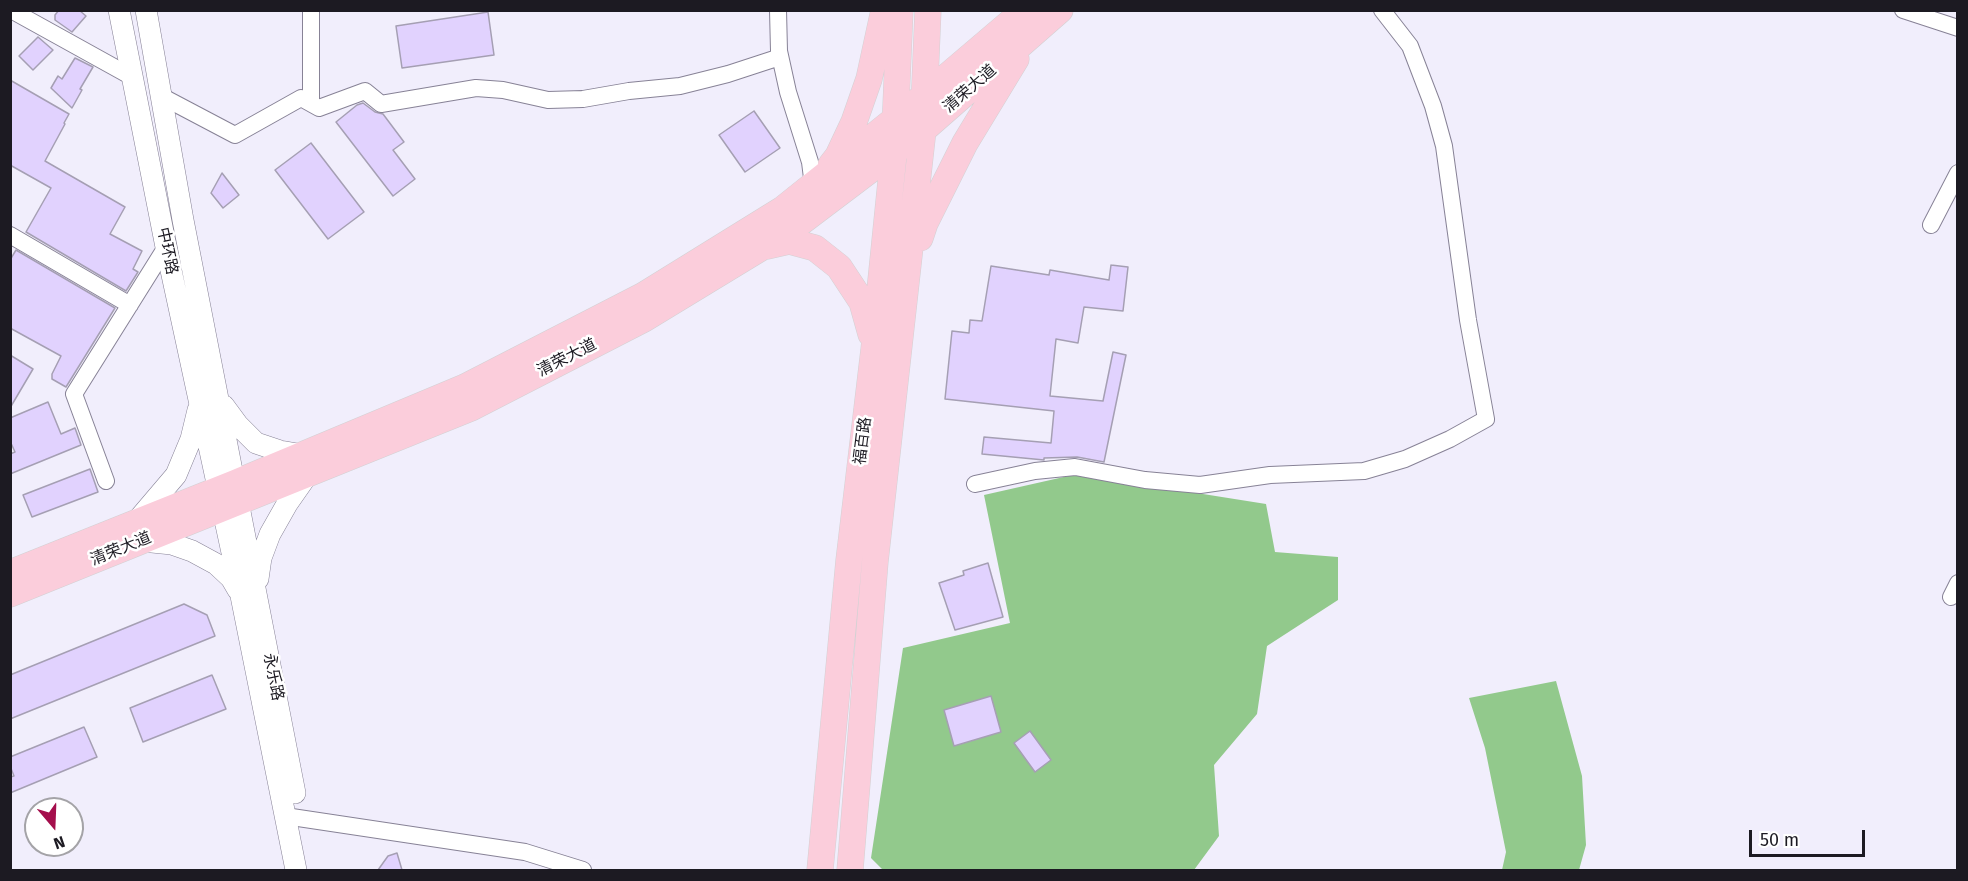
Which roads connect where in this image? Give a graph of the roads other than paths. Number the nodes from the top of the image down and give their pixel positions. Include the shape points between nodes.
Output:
1 (11, 10) edge
2 (119, 10) edge
3 (146, 10) edge
4 (311, 10) edge
5 (778, 10) edge
6 (884, 10) edge
7 (900, 10) edge
8 (928, 10) edge
9 (1382, 10) edge
10 (1903, 10) edge
11 (1042, 16) edge
12 (1958, 28) edge
13 (780, 57) junction
14 (132, 77) junction
15 (161, 96) junction
16 (924, 96) junction
17 (311, 103) junction
18 (897, 118) junction
19 (923, 130) junction
20 (894, 151) junction
21 (1958, 173) edge
22 (814, 185) junction
23 (1930, 225) dead end
24 (10, 235) edge
25 (166, 248) junction
26 (760, 248) junction
27 (907, 275) junction
28 (130, 305) junction
29 (874, 350) junction
30 (209, 401) junction
31 (306, 464) junction
32 (106, 481) dead end
33 (975, 484) dead end
34 (229, 496) junction
35 (139, 532) junction
36 (10, 573) edge
37 (248, 593) junction
38 (10, 594) edge
39 (293, 817) junction
40 (296, 870) edge
41 (311, 870) edge
42 (583, 870) edge
43 (820, 870) edge
44 (850, 870) edge

1 - 14 street
2 - 14 street, 中环路
3 - 15 street, 中环路
4 - 17 street
5 - 13 street
6 - 22 main road via 869,79 854,122 838,156
7 - 18 main road, 福百路
8 - 16 main road, 福百路
9 - 33 street via 1410,46 1441,136 1486,419 1405,459 1364,471 1270,475 1200,485 1075,467
10 - 12 street
11 - 16 main road, 清荣大道
11 - 19 main road, 清荣大道
11 - 27 main road via 965,143 925,223
13 - 17 street via 680,86 583,99 548,100 476,88 381,104 365,91 319,108
13 - 22 street
14 - 25 street, 中环路
15 - 17 street via 235,135 301,98
15 - 30 street, 中环路
16 - 18 main road, 清荣大道
16 - 19 main road, 福百路
18 - 20 main road, 福百路
18 - 22 main road, 清荣大道
19 - 20 main road, 清荣大道
19 - 27 main road, 福百路
20 - 26 main road, 清荣大道 via 792,229
20 - 29 main road, 福百路
21 - 23 street
22 - 31 main road, 清荣大道 via 783,209 644,295
24 - 28 street
25 - 28 street
25 - 30 street, 中环路
26 - 29 main road via 789,241 815,248 839,267 862,302
26 - 31 main road, 清荣大道 via 644,319 471,408
27 - 44 main road, 福百路 via 874,562
28 - 32 street via 74,394
29 - 43 main road, 福百路 via 849,560
30 - 31 street via 256,443
30 - 34 street, 中环路
30 - 35 street via 176,475
31 - 34 main road, 清荣大道
31 - 37 street via 270,534
34 - 35 main road, 清荣大道
34 - 37 street, 永乐路
35 - 36 main road, 清荣大道
35 - 37 street via 216,564
35 - 38 main road, 清荣大道
37 - 39 street, 永乐路
39 - 40 street, 永乐路
39 - 41 street, 永乐路
39 - 42 street via 525,852

